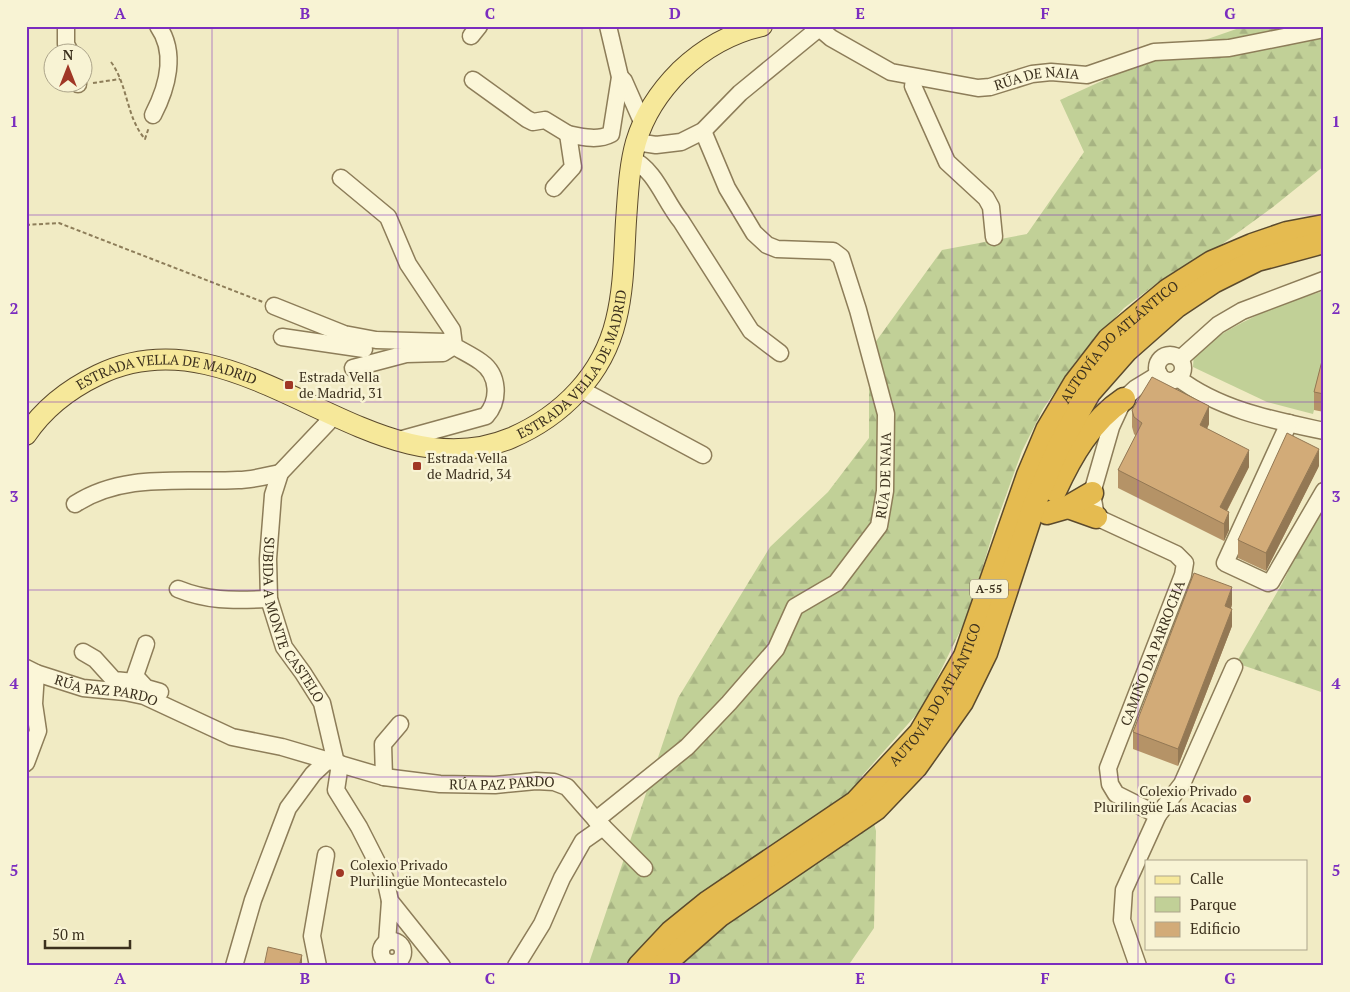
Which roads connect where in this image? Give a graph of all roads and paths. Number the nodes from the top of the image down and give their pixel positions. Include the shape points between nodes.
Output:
1 (66, 26) edge
2 (158, 26) edge
3 (608, 26) edge
4 (762, 26) edge
5 (818, 28) edge
6 (1324, 29) edge
7 (66, 42) edge
8 (111, 62) dead end
9 (620, 77) junction
10 (914, 78) junction
11 (121, 79) junction
12 (473, 80) dead end
13 (92, 82) edge
14 (153, 115) joint
15 (703, 131) junction
16 (568, 134) junction
17 (637, 141) junction
18 (341, 178) dead end
19 (554, 188) dead end
20 (26, 225) edge
21 (1324, 226) edge
22 (994, 237) dead end
23 (1324, 242) edge
24 (1324, 280) edge
25 (274, 306) joint
26 (282, 337) dead end
27 (454, 346) junction
28 (780, 353) dead end
29 (406, 354) junction
30 (1180, 359) junction
31 (354, 368) dead end
32 (1159, 374) junction
33 (1178, 378) junction
34 (580, 389) junction
35 (1124, 399) junction
36 (335, 415) junction
37 (1289, 423) junction
38 (1324, 431) edge
39 (26, 435) edge
40 (396, 440) junction
41 (703, 455) dead end
42 (280, 473) junction
43 (1324, 491) edge
44 (1092, 492) junction
45 (75, 504) dead end
46 (1068, 507) junction
47 (1047, 513) junction
48 (1096, 517) junction
49 (178, 589) dead end
50 (269, 599) junction
51 (146, 644) dead end
52 (83, 652) dead end
53 (1234, 667) dead end
54 (31, 671) edge
55 (138, 682) junction
56 (175, 711) junction
57 (400, 724) dead end
58 (334, 762) junction
59 (26, 763) edge
60 (916, 767) junction
61 (384, 777) junction
62 (1158, 815) junction
63 (600, 824) junction
64 (326, 855) dead end
65 (644, 868) dead end
66 (390, 901) junction
67 (380, 962) edge
68 (234, 966) edge
69 (318, 966) edge
70 (442, 966) edge
71 (516, 966) edge
72 (640, 966) edge
73 (662, 966) edge
74 (1138, 966) edge

1 - 7 street
2 - 14 street via 168,44 168,63 163,97
3 - 9 street
4 - 17 main road, ESTRADA VELLA DE MADRID via 732,36 690,61 660,94
5 - 10 street, RÚA DE NAIA via 891,72
5 - 15 street, RÚA DE NAIA via 740,93
6 - 10 street, RÚA DE NAIA via 1229,48 1154,52 1087,75 1032,74 990,87
8 - 11 path
9 - 16 street via 611,134 586,138
9 - 17 street via 624,81
10 - 22 street via 913,86 947,162 991,206
11 - 13 path
11 - 14 path via 133,120 145,139
12 - 16 street via 527,119 533,122 545,120
15 - 17 street, RÚA DE NAIA via 681,142 656,145
15 - 63 street, RÚA DE NAIA via 727,188 754,233 777,248 833,251 841,257 886,414 885,491 879,526 836,582 795,607 776,649 730,703
16 - 19 street via 573,167
17 - 28 street via 641,163 651,173 751,331
17 - 34 main road, ESTRADA VELLA DE MADRID via 616,321 599,363
18 - 27 street via 388,217 408,264 452,330
20 - 25 path via 59,224
21 - 72 highway, AUTOVÍA DO ATLÁNTICO / A-55 via 1287,233 1212,262 1168,290 1109,339 1075,383 1047,430 1028,475 965,656 920,733 856,802 708,902 671,932
23 - 60 highway, AUTOVÍA DO ATLÁNTICO / A-55 via 1257,260 1214,282 1177,306 1126,351 1089,393 1058,448 1036,500 986,653 962,702
24 - 30 street via 1242,311 1218,325
25 - 27 street via 344,334 376,340 446,342
26 - 29 street
27 - 29 street via 443,353
27 - 40 street via 482,362 491,373 497,391 495,406 486,416
29 - 31 street
30 - 32 street via 1168,355 1162,357 1157,367
30 - 33 street via 1184,369
32 - 33 street via 1164,379
32 - 35 street
33 - 37 street via 1216,401
34 - 40 main road, ESTRADA VELLA DE MADRID via 549,418 507,439 461,449 418,446
34 - 41 street
35 - 44 street via 1106,441 1098,481
35 - 47 highway via 1100,418 1084,438 1067,466
36 - 39 main road, ESTRADA VELLA DE MADRID via 225,368 198,361 164,359 127,364 86,381 52,405
36 - 40 main road, ESTRADA VELLA DE MADRID
36 - 42 street, SUBIDA A MONTE CASTELO
37 - 38 street
37 - 43 street via 1225,563 1271,582
42 - 45 street via 240,480 122,483 92,493
42 - 50 street, SUBIDA A MONTE CASTELO via 273,495 268,559
44 - 46 highway
44 - 48 street
46 - 47 highway
46 - 48 highway
47 - 60 highway, A-55 via 993,664 964,716
48 - 62 street, CAMIÑO DA PARROCHA via 1176,554 1185,563 1108,768 1110,784 1116,794
49 - 50 street via 217,600
50 - 58 street, SUBIDA A MONTE CASTELO via 284,647 304,672 322,704
51 - 55 street via 136,672
52 - 55 street via 95,659 114,680
53 - 62 street via 1182,784
54 - 56 street, RÚA PAZ PARDO via 83,688 144,696
54 - 59 street via 38,731
55 - 56 street via 176,700
56 - 58 street, RÚA PAZ PARDO via 232,737
57 - 61 street via 383,744
58 - 61 street, RÚA PAZ PARDO
58 - 66 street via 336,790 385,878
58 - 68 street via 313,774 288,808 253,900
60 - 73 highway, AUTOVÍA DO ATLÁNTICO / A-55 via 876,809 719,916
61 - 63 street, RÚA PAZ PARDO via 440,784 554,782 567,787
62 - 74 street via 1124,890 1122,920
63 - 65 street, RÚA PAZ PARDO
63 - 71 street, RÚA DE NAIA via 583,841 542,924
64 - 69 street via 312,936
66 - 67 street via 387,942 382,946
66 - 70 street

